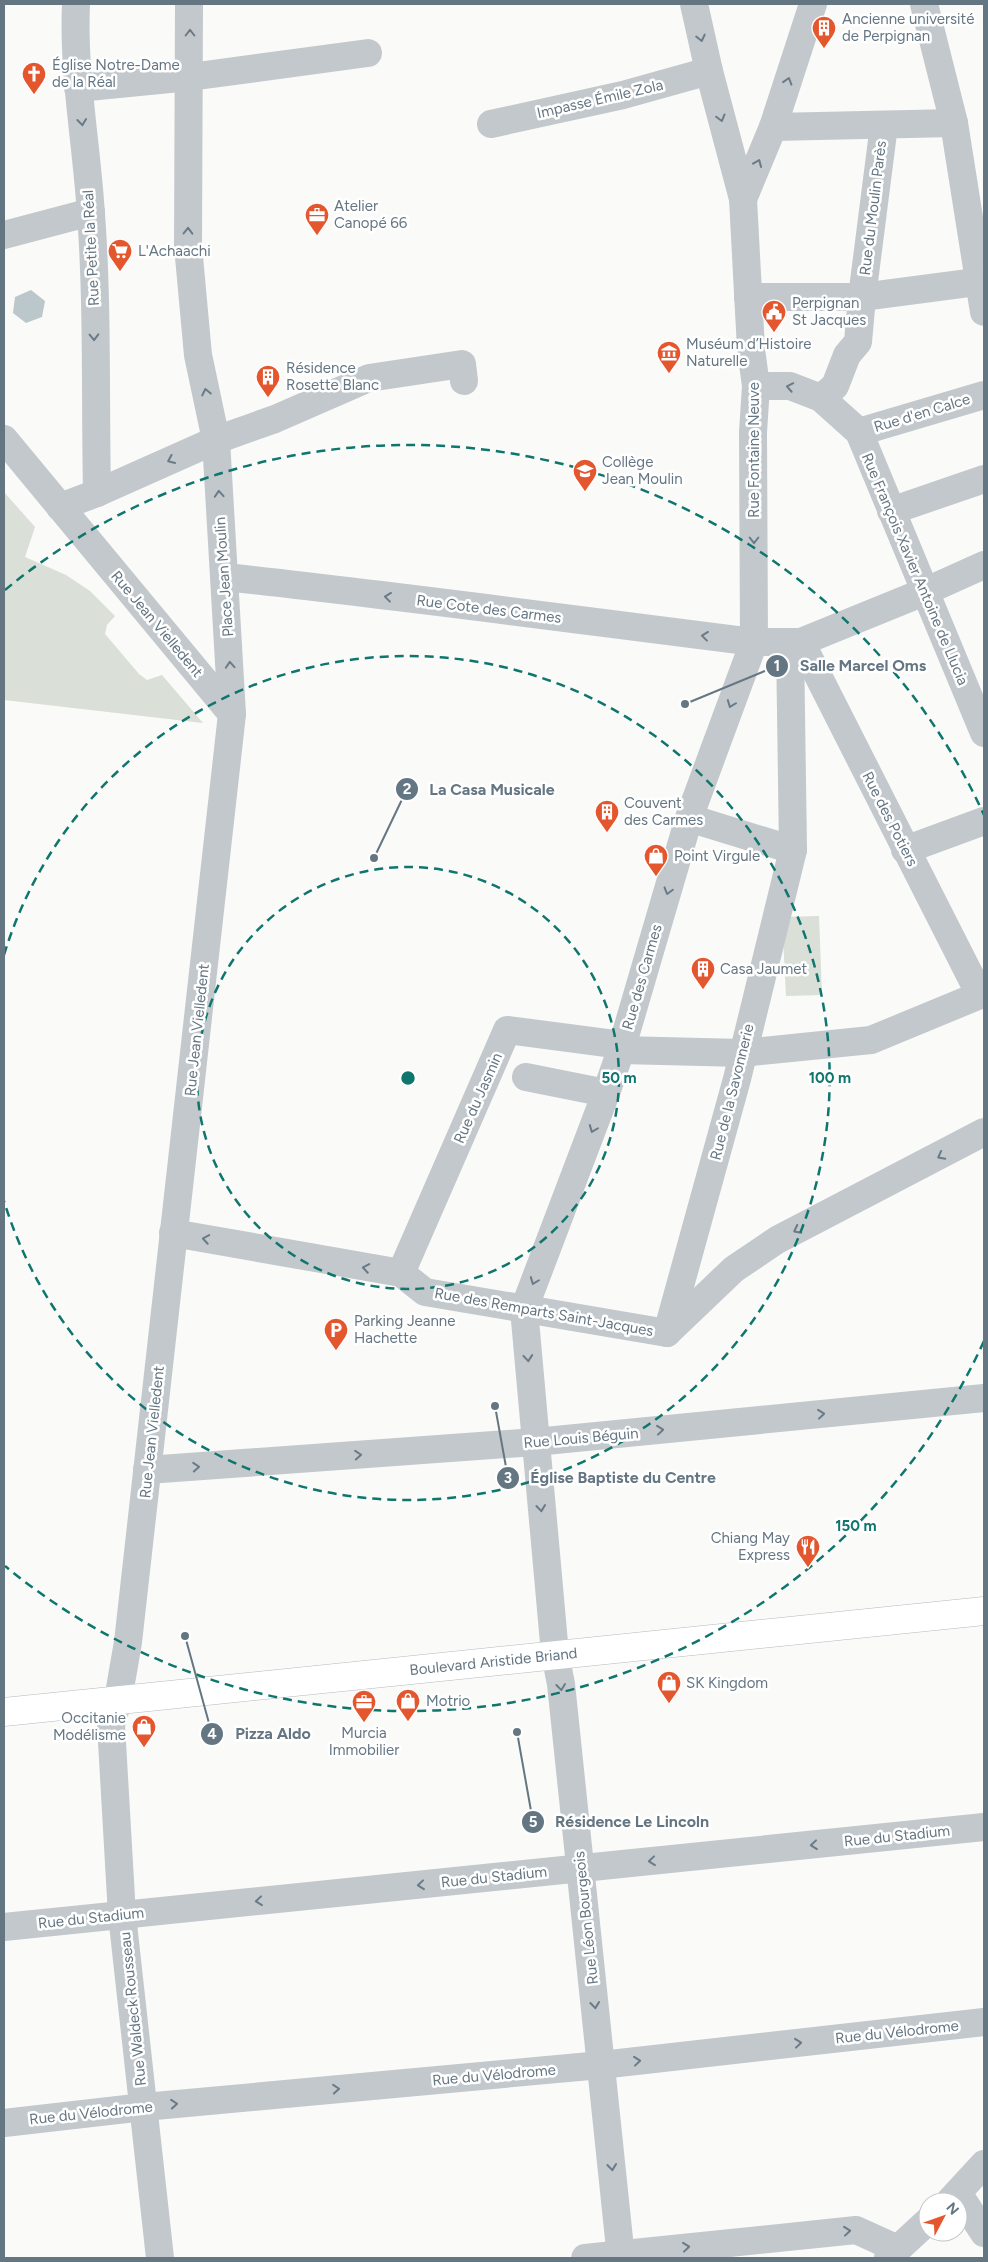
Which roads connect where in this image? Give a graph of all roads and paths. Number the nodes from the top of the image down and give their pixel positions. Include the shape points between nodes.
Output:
1 (76, 4) edge
2 (189, 4) edge
3 (694, 4) edge
4 (813, 4) edge
5 (929, 5) edge
6 (368, 53) dead end
7 (709, 71) junction
8 (190, 77) junction
9 (78, 88) junction
10 (954, 123) junction
11 (491, 124) dead end
12 (884, 125) junction
13 (774, 128) junction
14 (743, 199) junction
15 (91, 212) junction
16 (4, 235) edge
17 (982, 281) edge
18 (748, 297) junction
19 (862, 297) junction
20 (984, 312) edge
21 (463, 372) dead end
22 (756, 386) junction
23 (984, 395) edge
24 (821, 398) junction
25 (859, 432) junction
26 (4, 440) edge
27 (216, 440) junction
28 (984, 479) edge
29 (97, 493) junction
30 (60, 507) junction
31 (891, 511) junction
32 (984, 565) edge
33 (225, 577) junction
34 (924, 592) junction
35 (754, 642) junction
36 (796, 642) junction
37 (232, 714) junction
38 (982, 725) edge
39 (689, 818) junction
40 (984, 821) edge
41 (792, 850) junction
42 (905, 850) junction
43 (622, 1048) junction
44 (742, 1053) junction
45 (526, 1077) dead end
46 (606, 1093) junction
47 (984, 1132) edge
48 (173, 1233) junction
49 (401, 1273) junction
50 (524, 1309) junction
51 (666, 1332) junction
52 (984, 1398) edge
53 (535, 1442) junction
54 (148, 1470) junction
55 (984, 1611) edge
56 (555, 1654) junction
57 (118, 1700) junction
58 (4, 1712) edge
59 (984, 1828) edge
60 (580, 1868) junction
61 (122, 1915) junction
62 (4, 1927) edge
63 (984, 2022) edge
64 (601, 2065) junction
65 (144, 2107) junction
66 (4, 2123) edge
67 (984, 2164) edge
68 (958, 2192) edge
69 (968, 2214) edge
70 (918, 2230) edge
71 (984, 2232) edge
72 (893, 2254) edge
73 (621, 2256) edge
74 (160, 2258) edge
75 (585, 2258) edge

1 - 9 street, Rue Petite la Réal
8 -> 2 street, Place Jean Moulin
3 -> 7 street
13 -> 4 street
5 - 10 street
6 - 8 street
7 - 11 street, Impasse Émile Zola via 623,95
7 -> 14 street
8 - 9 street
27 -> 8 street, Place Jean Moulin via 198,355 188,246
9 -> 15 street, Rue Petite la Réal
10 - 12 street
10 - 17 street
12 - 13 street
12 - 19 street, Rue du Moulin Parès
14 -> 13 street
14 - 18 street, Rue Fontaine Neuve
15 - 16 street
15 -> 29 street, Rue Petite la Réal
17 - 19 street
17 - 20 street
18 - 19 street
18 - 22 street, Rue Fontaine Neuve
19 - 24 street, Rue du Moulin Parès via 858,342 847,355 835,386
21 - 27 street via 369,378 275,419
24 -> 22 street via 790,386
22 -> 35 street, Rue Fontaine Neuve via 753,432
23 - 25 street, Rue d'en Calce
24 - 25 street
25 - 31 street, Rue François Xavier Antoine de Llucia
26 - 30 street, Rue Jean Vielledent
27 -> 29 street
33 -> 27 street, Place Jean Moulin
28 - 31 street
29 - 30 street
30 - 37 street, Rue Jean Vielledent
31 - 34 street, Rue François Xavier Antoine de Llucia
32 - 34 street
35 -> 33 street, Rue Cote des Carmes via 466,596 405,599
37 -> 33 street, Place Jean Moulin
34 - 36 street
34 - 38 street, Rue François Xavier Antoine de Llucia
35 - 36 street, Rue Cote des Carmes
35 -> 39 street, Rue des Carmes
36 - 41 street, Rue de la Savonnerie
36 - 42 street, Rue des Potiers
37 - 48 street, Rue Jean Vielledent
39 - 41 street
39 -> 43 street, Rue des Carmes
40 - 42 street
41 - 44 street, Rue de la Savonnerie
42 - 44 street, Rue des Potiers via 980,995 871,1040
43 - 44 street
43 - 46 street, Rue des Carmes
43 - 49 street, Rue du Jasmin via 507,1030
44 - 51 street, Rue de la Savonnerie via 738,1079
45 - 46 street
46 -> 50 street, Rue des Carmes
47 -> 51 street, Rue des Remparts Saint-Jacques via 778,1240 734,1269
49 -> 48 street, Rue des Remparts Saint-Jacques
48 - 54 street, Rue Jean Vielledent
49 - 50 street, Rue des Remparts Saint-Jacques via 425,1292
50 - 51 street, Rue des Remparts Saint-Jacques
50 -> 53 street, Rue Léon Bourgeois
53 -> 52 street, Rue Louis Béguin
54 -> 53 street, Rue Louis Béguin
53 -> 56 street, Rue Léon Bourgeois
54 - 57 street, Rue Jean Vielledent
55 - 56 main road, Boulevard Aristide Briand
56 - 57 main road, Boulevard Aristide Briand
56 -> 60 street, Rue Léon Bourgeois
57 - 58 main road, Boulevard Aristide Briand
57 - 61 street, Rue Waldeck Rousseau via 111,1725
59 -> 60 street, Rue du Stadium
60 -> 61 street, Rue du Stadium
60 -> 64 street, Rue Léon Bourgeois
61 - 62 street, Rue du Stadium
61 - 65 street, Rue Waldeck Rousseau
64 -> 63 street, Rue du Vélodrome
65 -> 64 street, Rue du Vélodrome
64 -> 73 street, Rue Léon Bourgeois
65 - 66 street, Rue du Vélodrome
65 - 74 street, Rue Waldeck Rousseau
67 - 68 street
69 - 71 street
70 - 72 street
73 -> 72 street via 856,2230
73 - 75 street

